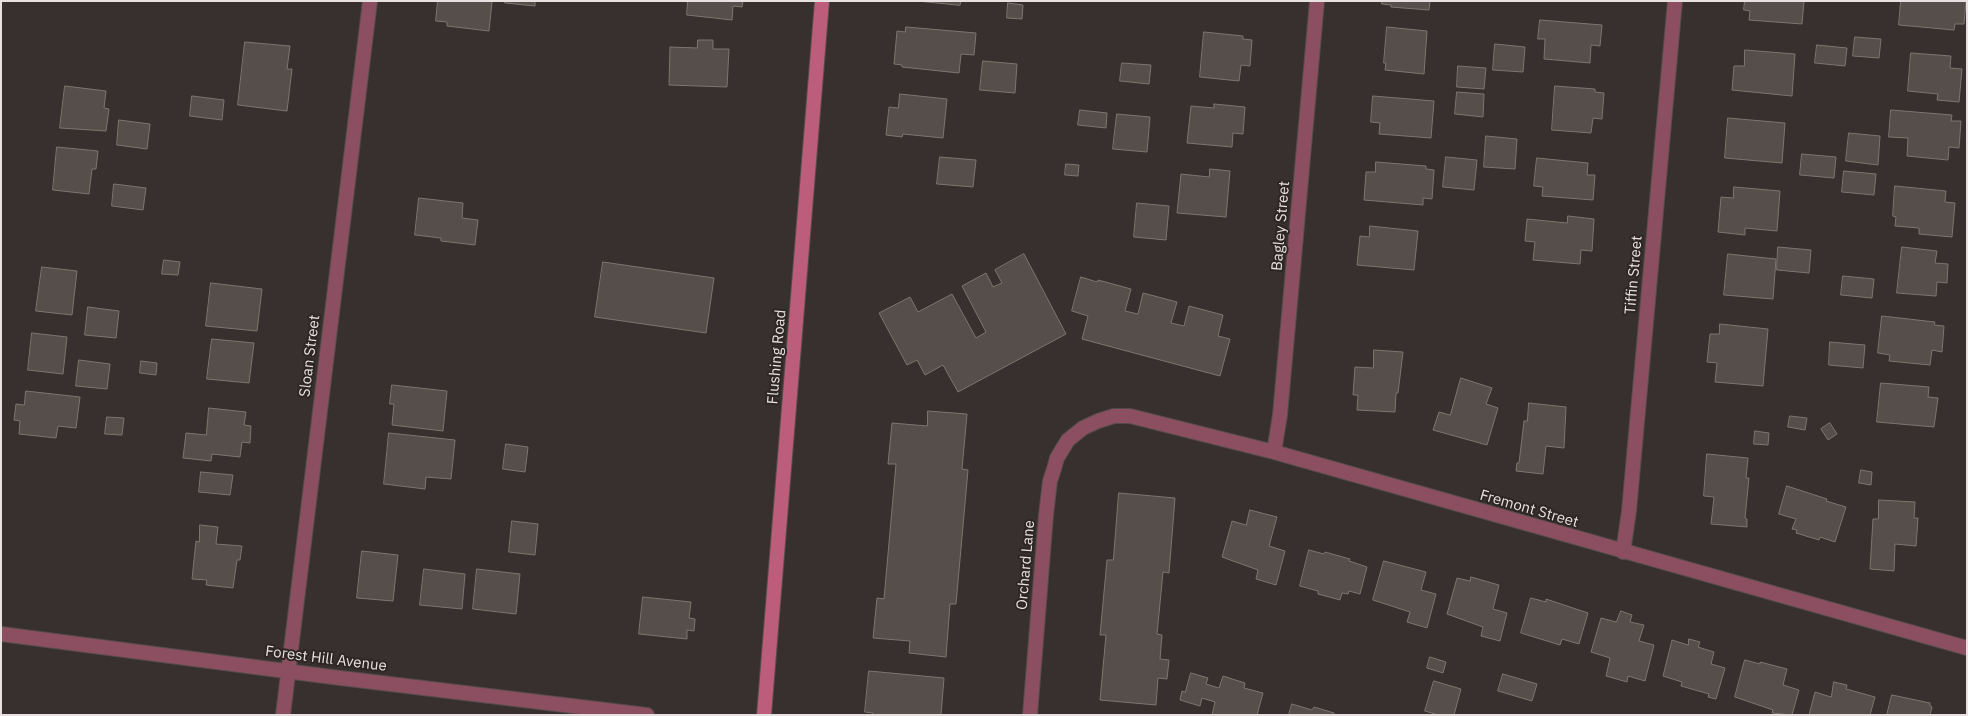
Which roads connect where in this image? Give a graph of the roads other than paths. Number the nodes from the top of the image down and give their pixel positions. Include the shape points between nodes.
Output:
1 (370, 1) edge
2 (822, 1) edge
3 (1317, 1) edge
4 (1675, 1) edge
5 (1082, 428) joint
6 (1274, 452) junction
7 (1623, 552) junction
8 (1, 634) edge
9 (1967, 648) edge
10 (288, 671) junction
11 (283, 715) edge
12 (647, 715) edge
13 (764, 715) edge
14 (1030, 715) edge

1 - 10 street, Sloan Street
2 - 13 main road, Flushing Road
3 - 6 street, Bagley Street via 1280,416
4 - 7 street, Tiffin Street
5 - 6 street, Fremont Street via 1105,419 1130,416
5 - 14 street, Orchard Lane via 1062,448 1050,482
6 - 7 street, Fremont Street
7 - 9 street, Fremont Street
8 - 10 street, Forest Hill Avenue
10 - 11 street, Sloan Street
10 - 12 street, Forest Hill Avenue

